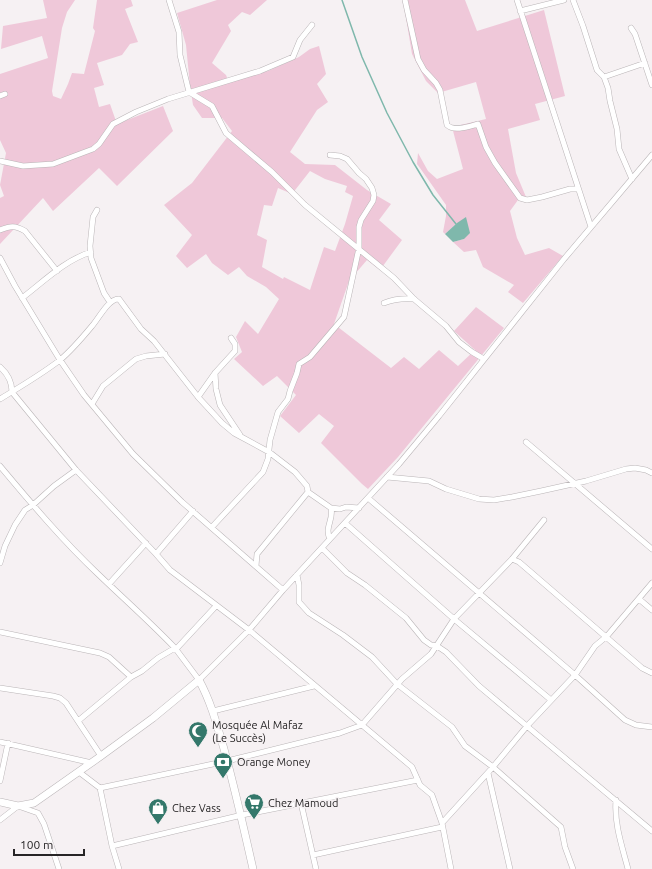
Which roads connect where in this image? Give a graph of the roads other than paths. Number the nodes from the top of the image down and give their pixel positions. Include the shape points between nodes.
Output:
1 (168, 0) edge
2 (405, 0) edge
3 (516, 0) edge
4 (564, 0) edge
5 (573, 0) edge
6 (520, 11) junction
7 (312, 25) dead end
8 (631, 28) dead end
9 (645, 63) junction
10 (604, 77) junction
11 (652, 85) edge
12 (189, 92) junction
13 (330, 155) dead end
14 (652, 155) edge
15 (0, 161) edge
16 (632, 179) junction
17 (578, 189) junction
18 (97, 210) dead end
19 (591, 227) junction
20 (0, 230) edge
21 (360, 248) junction
22 (91, 252) junction
23 (0, 258) edge
24 (57, 271) junction
25 (22, 298) junction
26 (414, 299) junction
27 (110, 302) junction
28 (384, 303) dead end
29 (231, 338) dead end
30 (165, 354) junction
31 (484, 359) junction
32 (60, 360) junction
33 (0, 367) edge
34 (215, 373) junction
35 (12, 392) junction
36 (198, 397) junction
37 (0, 399) edge
38 (92, 404) junction
39 (241, 436) junction
40 (526, 442) dead end
41 (269, 452) junction
42 (0, 466) edge
43 (76, 470) junction
44 (652, 473) edge
45 (387, 477) junction
46 (574, 483) junction
47 (308, 492) junction
48 (368, 498) junction
49 (33, 505) junction
50 (331, 508) junction
51 (359, 508) junction
52 (193, 511) junction
53 (544, 520) dead end
54 (345, 522) junction
55 (212, 527) junction
56 (330, 540) junction
57 (146, 543) junction
58 (322, 548) junction
59 (652, 548) edge
60 (156, 554) junction
61 (512, 559) junction
62 (0, 563) edge
63 (256, 566) junction
64 (297, 574) junction
65 (652, 583) edge
66 (109, 584) junction
67 (283, 590) junction
68 (480, 593) junction
69 (639, 599) junction
70 (216, 606) junction
71 (652, 610) edge
72 (454, 619) junction
73 (249, 630) junction
74 (0, 632) edge
75 (607, 636) junction
76 (437, 646) junction
77 (175, 648) junction
78 (652, 673) edge
79 (575, 674) junction
80 (131, 677) junction
81 (199, 680) junction
82 (397, 684) junction
83 (314, 686) junction
84 (0, 688) edge
85 (551, 700) junction
86 (213, 711) junction
87 (78, 721) junction
88 (362, 725) junction
89 (526, 726) junction
90 (652, 727) edge
91 (0, 742) edge
92 (8, 743) junction
93 (101, 756) junction
94 (227, 761) junction
95 (92, 763) junction
96 (493, 768) junction
97 (79, 772) junction
98 (488, 772) junction
99 (418, 780) junction
100 (0, 781) edge
101 (100, 788) junction
102 (616, 800) junction
103 (0, 802) edge
104 (301, 803) junction
105 (18, 806) junction
106 (242, 814) junction
107 (0, 820) edge
108 (442, 825) junction
109 (652, 831) edge
110 (112, 846) junction
111 (313, 855) junction
112 (59, 869) edge
113 (119, 869) edge
114 (252, 869) edge
115 (316, 869) edge
116 (451, 869) edge
117 (510, 869) edge
118 (573, 869) edge
119 (628, 869) edge

1 - 12 street via 180,32 180,55
2 - 17 street via 418,59 440,90 447,125 455,129 478,124 495,163 520,198 528,200
3 - 6 street
4 - 6 street
5 - 10 street via 597,70
6 - 17 street
7 - 12 street via 300,40 293,57 260,71
8 - 9 street
9 - 10 street
9 - 11 street
10 - 16 street via 619,149
12 - 15 street via 136,112 113,124 93,149 70,158 53,164 31,166
12 - 21 street via 212,106 226,133 272,172 305,205
13 - 21 street via 347,159 372,188 373,201 361,220
14 - 16 street
16 - 19 street
17 - 19 street
18 - 22 street via 93,217
19 - 31 street
20 - 24 street via 14,226 25,231
21 - 26 street
21 - 41 street via 344,317 310,357 299,364 288,399 278,412
22 - 24 street via 80,255
22 - 27 street via 93,265
23 - 25 street
24 - 25 street
25 - 32 street
26 - 28 street via 392,299
26 - 31 street via 446,326 459,342
27 - 30 street via 121,300 141,329
27 - 32 street via 98,320
29 - 34 street via 235,344 235,351
30 - 36 street
30 - 38 street via 136,359 103,386
31 - 45 street
32 - 35 street
32 - 38 street
33 - 35 street via 11,381
34 - 36 street
34 - 39 street via 220,405
35 - 37 street
35 - 43 street
36 - 39 street via 222,423
38 - 52 street via 133,454
39 - 41 street
40 - 46 street
41 - 47 street via 295,472 307,486
41 - 55 street via 263,472
42 - 49 street
43 - 49 street
43 - 57 street
44 - 46 street via 635,468 626,469
45 - 46 street via 430,481 472,497 494,500
45 - 48 street
46 - 59 street
47 - 50 street
47 - 63 street via 257,554
48 - 51 street
48 - 68 street
49 - 62 street via 25,510 15,525
49 - 66 street
50 - 51 street
50 - 56 street via 327,534
51 - 54 street
52 - 55 street
52 - 60 street
53 - 61 street
54 - 56 street
54 - 72 street
55 - 63 street
56 - 58 street
57 - 60 street
57 - 66 street
58 - 64 street
58 - 76 street via 347,573 365,584 406,618 424,640
60 - 70 street via 170,570
61 - 68 street
61 - 75 street via 519,562
63 - 67 street
64 - 67 street
64 - 82 street via 299,602 304,608 372,657
65 - 69 street
66 - 77 street
67 - 73 street
68 - 72 street
68 - 79 street
69 - 71 street
69 - 75 street
70 - 73 street
70 - 77 street
72 - 76 street
72 - 85 street
73 - 81 street
73 - 83 street
74 - 80 street via 100,652
75 - 78 street via 642,668
75 - 79 street via 595,646
76 - 82 street
76 - 89 street
77 - 80 street
77 - 81 street
79 - 85 street
79 - 90 street via 626,720 636,725
80 - 87 street
81 - 86 street
81 - 93 street
82 - 88 street
82 - 96 street via 452,727 465,746
83 - 86 street
83 - 88 street
84 - 87 street via 60,698
85 - 89 street
86 - 94 street
87 - 93 street
88 - 94 street via 340,733
88 - 99 street via 404,759 412,767
89 - 96 street
89 - 102 street
91 - 92 street
92 - 95 street
92 - 100 street
93 - 95 street
94 - 101 street
94 - 106 street
95 - 97 street
96 - 98 street
96 - 118 street via 561,827
97 - 101 street
97 - 105 street via 34,803
98 - 108 street
98 - 117 street
99 - 104 street
99 - 108 street via 432,795
101 - 110 street
102 - 109 street
102 - 119 street via 615,814
103 - 105 street
104 - 106 street
104 - 111 street
105 - 107 street
105 - 112 street via 38,813
106 - 110 street
106 - 114 street
108 - 111 street
108 - 116 street
110 - 113 street
111 - 115 street

